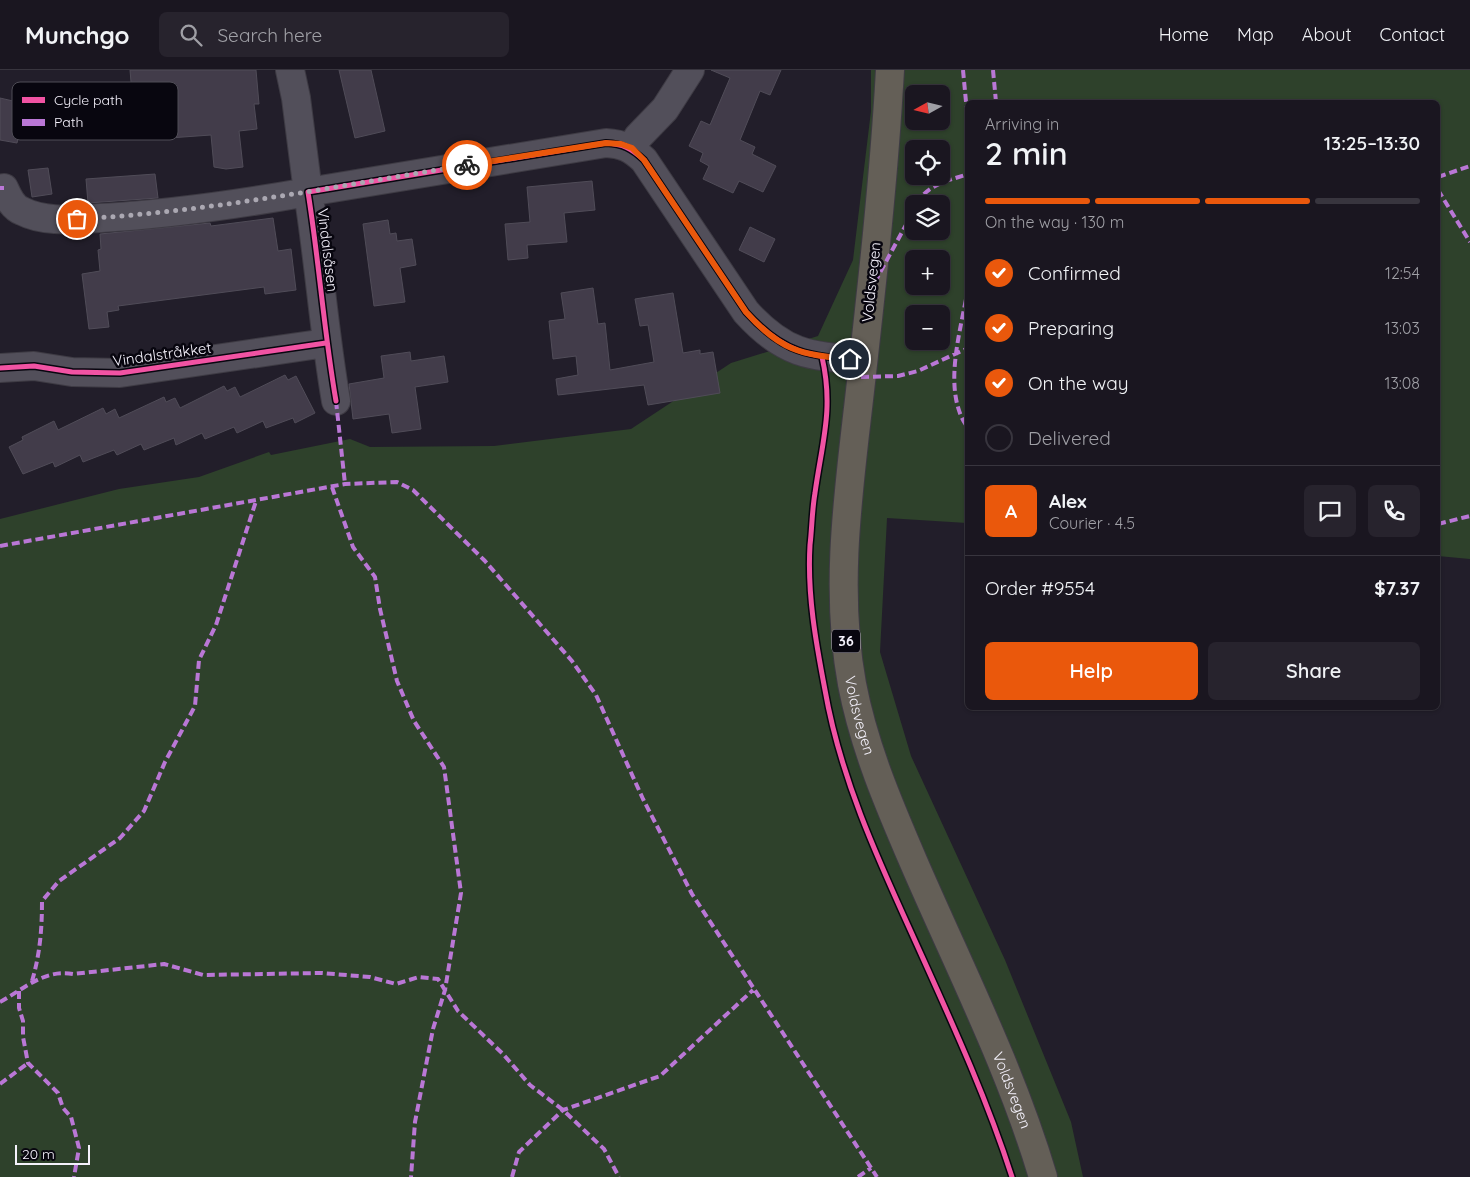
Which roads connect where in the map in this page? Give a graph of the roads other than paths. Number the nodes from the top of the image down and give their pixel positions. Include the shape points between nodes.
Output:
1 (290, 70) edge
2 (690, 70) edge
3 (890, 70) edge
4 (632, 148) junction
5 (4, 188) dead end
6 (308, 192) junction
7 (326, 343) junction
8 (863, 360) junction
9 (0, 368) edge
10 (336, 401) dead end
11 (1044, 1177) edge

1 - 6 street, Vindalsåsen
2 - 4 street via 665,109
3 - 8 highway, Voldsvegen / 36
4 - 6 street, Vindalsåsen via 606,143
4 - 8 street via 660,182 746,312 763,331 783,345 803,353
5 - 6 street via 20,211 46,218 77,219 191,210
6 - 7 street, Vindalsåsen via 318,251
7 - 9 street, Vindalstråkket via 120,373 72,372 34,366
7 - 10 street, Vindalsåsen
8 - 11 highway, Voldsvegen / 36 via 846,514 844,567 847,644 860,720 885,796 1005,1072

